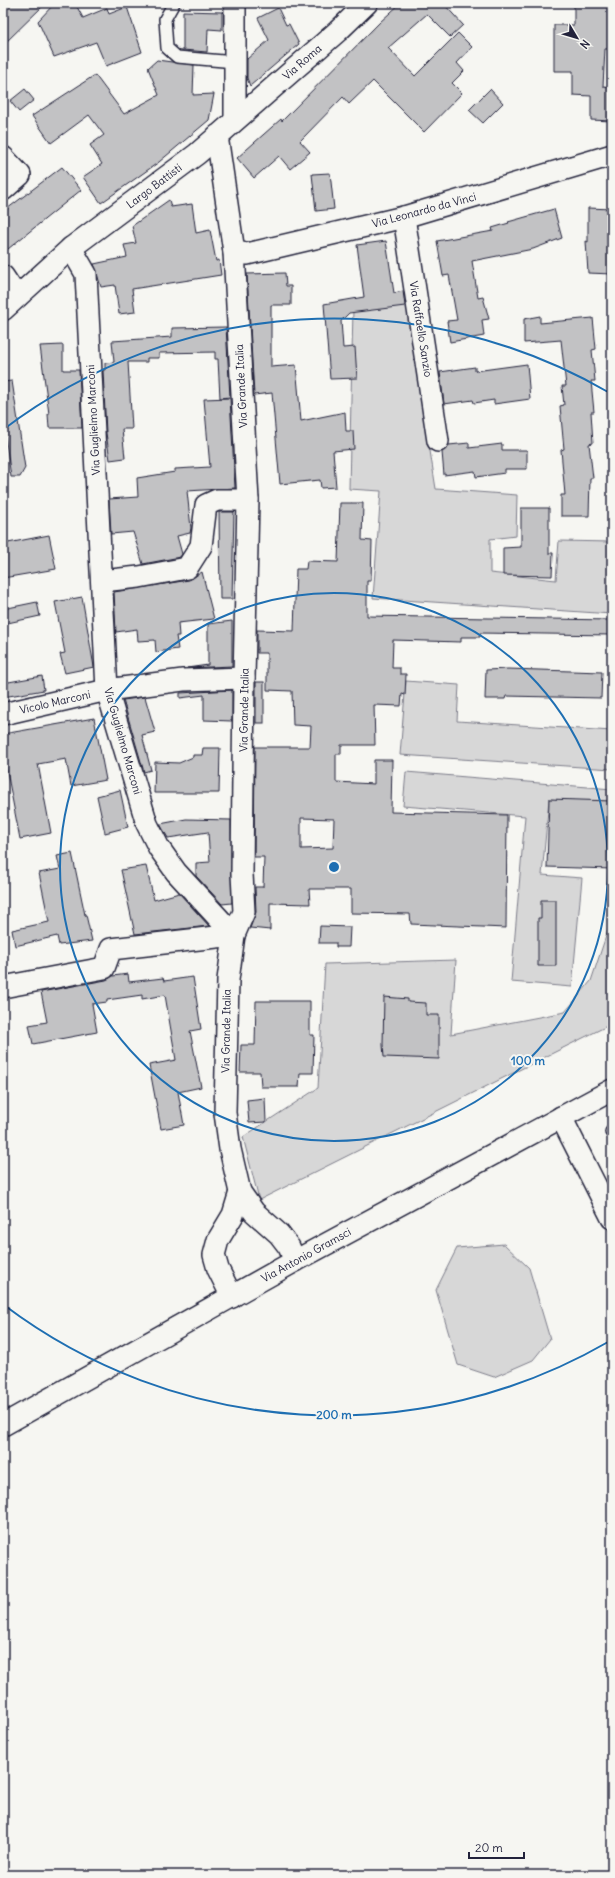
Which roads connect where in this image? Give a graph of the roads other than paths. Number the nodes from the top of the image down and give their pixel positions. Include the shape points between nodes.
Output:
1 (174, 3) edge
2 (234, 3) edge
3 (367, 3) edge
4 (235, 62) junction
5 (235, 120) junction
6 (217, 136) junction
7 (612, 156) edge
8 (3, 157) edge
9 (3, 190) edge
10 (404, 217) junction
11 (71, 248) junction
12 (234, 252) junction
13 (3, 276) edge
14 (10, 303) edge
15 (438, 441) dead end
16 (248, 500) junction
17 (102, 581) junction
18 (244, 678) junction
19 (107, 690) junction
20 (3, 714) edge
21 (234, 935) junction
22 (3, 987) edge
23 (612, 1090) edge
24 (561, 1117) junction
25 (240, 1192) junction
26 (612, 1218) edge
27 (296, 1261) junction
28 (232, 1297) junction
29 (3, 1425) edge

1 - 4 lane via 165,20 167,48 172,54 176,57
2 - 4 street
3 - 5 street, Via Roma
4 - 5 street
5 - 6 street, Largo Battisti
6 - 11 street, Largo Battisti via 197,154
6 - 12 street, Via Grande Italia
7 - 10 street, Via Leonardo da Vinci
8 - 9 street via 20,175
10 - 12 street, Via Leonardo da Vinci via 248,254
10 - 15 street, Via Raffaello Sanzio
11 - 14 street, Largo Battisti
11 - 17 street, Via Guglielmo Marconi via 86,274
12 - 16 street, Via Grande Italia
13 - 14 street
16 - 17 street via 217,500 206,505 201,546 188,568
16 - 18 street, Via Grande Italia
17 - 19 street, Via Guglielmo Marconi
18 - 19 street, Vicolo Marconi via 183,680
18 - 21 street, Via Grande Italia via 244,912
19 - 20 street, Vicolo Marconi
19 - 21 street, Via Guglielmo Marconi via 147,824 159,848 176,872
21 - 22 street via 111,949 104,968
21 - 25 street, Via Grande Italia via 226,1011 225,1112
23 - 24 street, Via Antonio Gramsci
24 - 26 street
24 - 27 street, Via Antonio Gramsci
25 - 27 street, Via Grande Italia via 254,1212 289,1247
25 - 28 street via 233,1215 214,1254 218,1269
27 - 28 street, Via Antonio Gramsci
28 - 29 street, Via Antonio Gramsci

